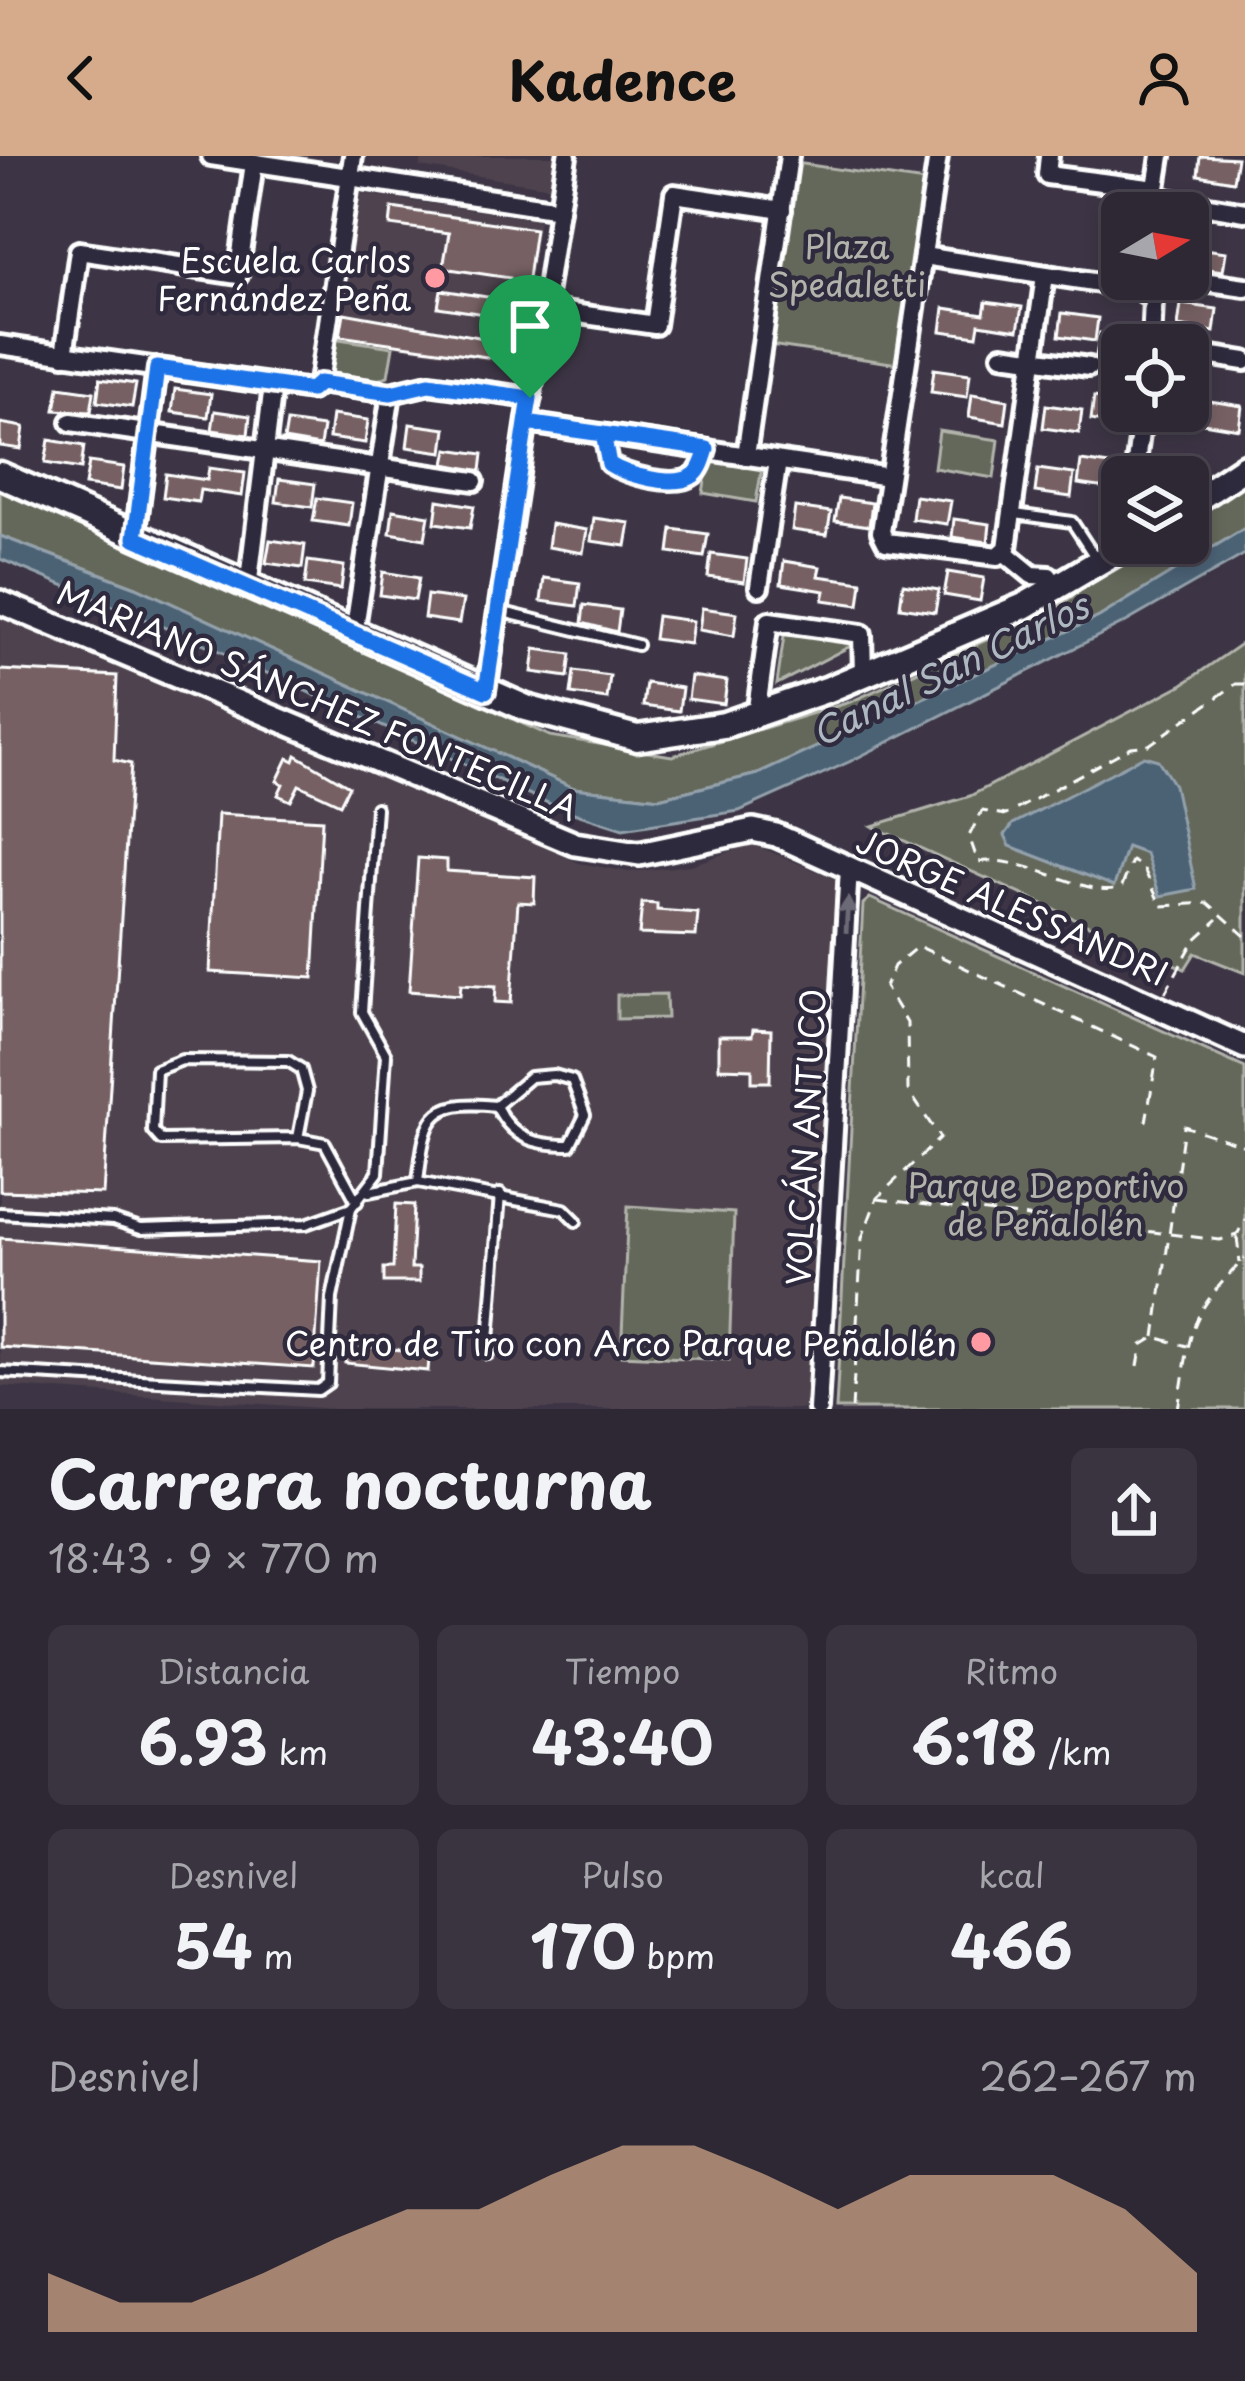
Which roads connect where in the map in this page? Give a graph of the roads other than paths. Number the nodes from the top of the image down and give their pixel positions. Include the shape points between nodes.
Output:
1 (211, 156) edge
2 (353, 156) edge
3 (567, 156) edge
4 (789, 156) edge
5 (938, 156) edge
6 (1049, 156) edge
7 (1161, 156) edge
8 (254, 163) junction
9 (350, 177) junction
10 (1120, 192) edge
11 (1155, 192) edge
12 (1209, 207) edge
13 (559, 209) junction
14 (782, 210) junction
15 (1245, 212) edge
16 (923, 256) junction
17 (1045, 275) junction
18 (1101, 280) edge
19 (1209, 282) edge
20 (1245, 287) edge
21 (544, 309) junction
22 (0, 345) edge
23 (64, 355) junction
24 (1002, 355) dead end
25 (1209, 356) edge
26 (1032, 359) junction
27 (1245, 362) edge
28 (1089, 367) dead end
29 (157, 368) junction
30 (319, 383) junction
31 (273, 385) junction
32 (391, 393) junction
33 (530, 398) junction
34 (71, 422) dead end
35 (526, 423) junction
36 (148, 433) junction
37 (603, 434) junction
38 (707, 449) junction
39 (265, 450) junction
40 (746, 456) junction
41 (778, 460) junction
42 (380, 467) junction
43 (1245, 467) edge
44 (0, 475) edge
45 (889, 477) junction
46 (474, 481) dead end
47 (1209, 491) edge
48 (1012, 513) junction
49 (135, 538) junction
50 (1004, 551) junction
51 (1099, 563) joint
52 (248, 587) junction
53 (759, 587) dead end
54 (1057, 589) junction
55 (0, 602) edge
56 (498, 610) junction
57 (354, 634) junction
58 (637, 645) dead end
59 (863, 674) junction
60 (486, 691) junction
61 (756, 716) junction
62 (376, 808) dead end
63 (753, 830) joint
64 (849, 868) junction
65 (1245, 1047) edge
66 (496, 1106) junction
67 (298, 1138) junction
68 (418, 1182) junction
69 (367, 1192) junction
70 (500, 1194) junction
71 (354, 1205) junction
72 (0, 1213) edge
73 (576, 1221) dead end
74 (488, 1354) dead end
75 (0, 1372) edge
76 (818, 1409) edge

1 - 8 street
2 - 9 street
3 - 13 street
4 - 14 street
5 - 16 street
6 - 10 street via 1047,175
7 - 11 street
8 - 9 street
8 - 23 street via 238,274 79,251
9 - 13 street
9 - 30 street
12 - 15 street
13 - 21 street
14 - 21 street via 674,194 655,325
14 - 40 street
16 - 17 street
16 - 45 street
17 - 18 street
17 - 26 street
19 - 20 street
21 - 33 street
22 - 23 street
23 - 29 street
24 - 26 street
25 - 27 street
26 - 28 street
26 - 48 street
29 - 31 street
29 - 36 street
30 - 31 street via 311,390
30 - 32 street
31 - 39 street
32 - 33 street via 429,384
32 - 42 street
33 - 35 street
34 - 36 street
35 - 37 street
35 - 56 street
36 - 39 street
36 - 49 street
37 - 38 street
37 - 38 lane via 609,464 632,475 688,479
38 - 40 street
39 - 42 street
39 - 52 street
40 - 41 street
41 - 45 street
41 - 53 street
42 - 46 street
42 - 57 street
43 - 47 main road
44 - 49 main road
45 - 50 street via 880,532 886,542
48 - 50 street
48 - 51 lane via 1072,522
49 - 52 main road
50 - 54 street
51 - 54 main road
52 - 57 main road
54 - 59 main road
55 - 63 street, MARIANO SÁNCHEZ FONTECILLA via 574,844 653,853
56 - 58 lane
56 - 60 street
57 - 60 main road
59 - 61 main road
59 - 61 street via 862,634 769,621
60 - 61 main road via 637,738
62 - 69 lane via 362,1012 386,1055 378,1173
63 - 64 street, JORGE ALESSANDRI
64 - 65 street, JORGE ALESSANDRI
76 -> 64 street, VOLCÁN ANTUCO
66 - 66 lane via 508,1130 538,1145 571,1145 585,1114 572,1079 554,1075 530,1077
66 - 68 lane via 451,1104 434,1114
67 - 67 lane via 307,1091 301,1069 288,1061 182,1060 156,1070 154,1131 161,1140
67 - 71 lane via 325,1143
68 - 69 lane
68 - 70 lane
69 - 71 lane
70 - 73 lane via 563,1209
70 - 74 lane
71 - 72 lane via 306,1224 141,1229
71 - 75 lane via 332,1298 328,1383 318,1390

